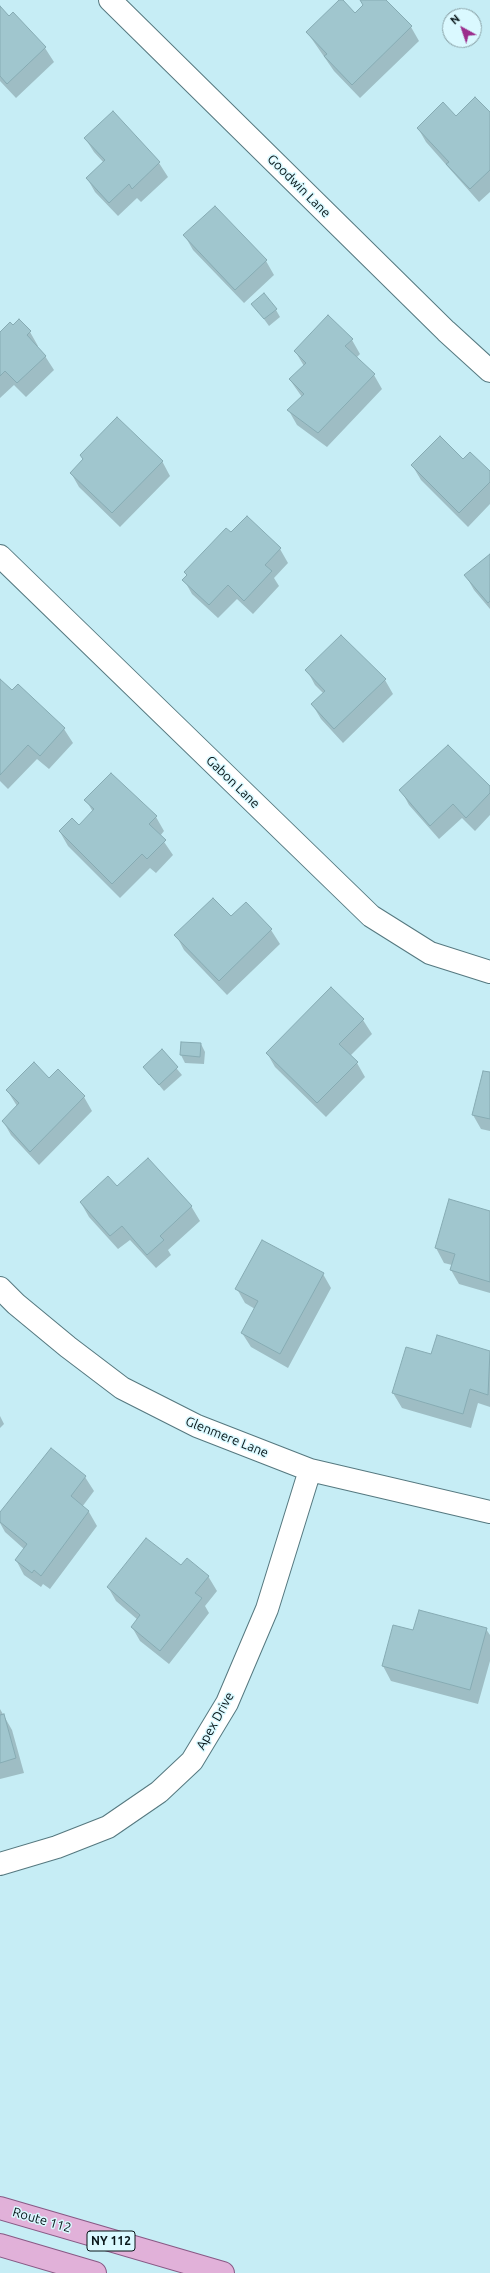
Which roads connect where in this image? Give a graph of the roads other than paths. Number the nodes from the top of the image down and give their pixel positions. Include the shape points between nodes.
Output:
1 (110, 0) edge
2 (490, 371) edge
3 (0, 556) edge
4 (490, 972) edge
5 (0, 1288) edge
6 (310, 1470) junction
7 (490, 1512) edge
8 (0, 1864) edge
9 (0, 2208) edge
10 (0, 2245) edge
11 (95, 2273) edge
12 (223, 2273) edge

1 - 2 street, Goodwin Lane via 446,331
3 - 4 street, Gabon Lane via 371,916 430,953
5 - 6 street, Glenmere Lane via 27,1314 122,1388 197,1426
6 - 7 street, Glenmere Lane
6 - 8 street, Apex Drive via 267,1609 227,1703 192,1761 159,1792 108,1827 57,1847
9 - 12 main road, Route 112 / NY 112
10 - 11 main road, NY 112

